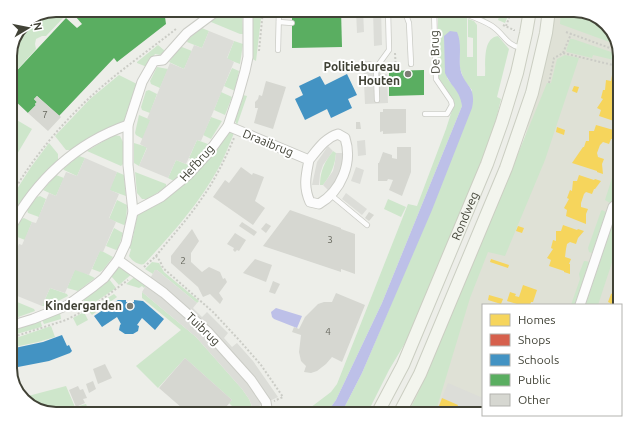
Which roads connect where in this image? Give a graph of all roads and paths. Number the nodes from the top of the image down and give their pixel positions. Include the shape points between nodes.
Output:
1 (209, 17) edge
2 (248, 17) edge
3 (279, 17) edge
4 (388, 17) edge
5 (407, 17) edge
6 (434, 17) edge
7 (471, 17) edge
8 (509, 17) edge
9 (524, 17) edge
10 (548, 17) edge
11 (279, 22) junction
12 (292, 23) dead end
13 (506, 26) dead end
14 (179, 27) dead end
15 (566, 32) dead end
16 (571, 34) junction
17 (523, 48) junction
18 (612, 48) edge
19 (278, 50) dead end
20 (563, 53) junction
21 (411, 64) dead end
22 (613, 65) edge
23 (549, 83) dead end
24 (377, 100) dead end
25 (425, 114) dead end
26 (128, 125) junction
27 (228, 126) junction
28 (309, 160) junction
29 (17, 186) edge
30 (331, 195) junction
31 (613, 206) edge
32 (133, 212) junction
33 (17, 216) edge
34 (367, 225) dead end
35 (118, 260) junction
36 (137, 273) junction
37 (580, 304) edge
38 (17, 324) edge
39 (17, 336) edge
40 (267, 407) edge
41 (271, 407) edge
42 (381, 407) edge
43 (402, 407) edge

1 - 26 street via 187,33 163,60 154,61 142,82
2 - 27 street, Hefbrug via 248,58
3 - 11 lane
4 - 24 lane via 389,50 376,68
5 - 21 lane
6 - 25 lane, De Brug via 436,79 452,105 447,114
7 - 17 lane via 490,25 513,46
8 - 13 path
9 - 17 main road, Rondweg
10 - 43 main road, Rondweg via 532,92 506,168 420,374
11 - 12 lane
11 - 19 lane
14 - 29 path via 116,75 76,110 39,153
15 - 16 path
16 - 18 path
16 - 20 path
17 - 42 main road, Rondweg via 487,164 403,365
20 - 22 path
20 - 23 path via 554,58
26 - 32 street via 128,165
26 - 33 street via 109,132 77,150 46,176
27 - 28 street, Draaibrug
27 - 32 street, Hefbrug via 188,175 161,197
28 - 30 street, Draaibrug via 306,193 310,202 319,204
28 - 30 street, Draaibrug via 331,136 338,134 345,138 349,148 347,164 341,181
30 - 34 lane
31 - 37 street
32 - 35 street via 126,243
35 - 36 street, Tuibrug
35 - 38 street via 104,278 68,305
36 - 39 path via 106,297 66,320
36 - 40 street, Tuibrug via 207,331 251,380
36 - 41 path via 156,256 163,268 213,312 261,365 283,397

